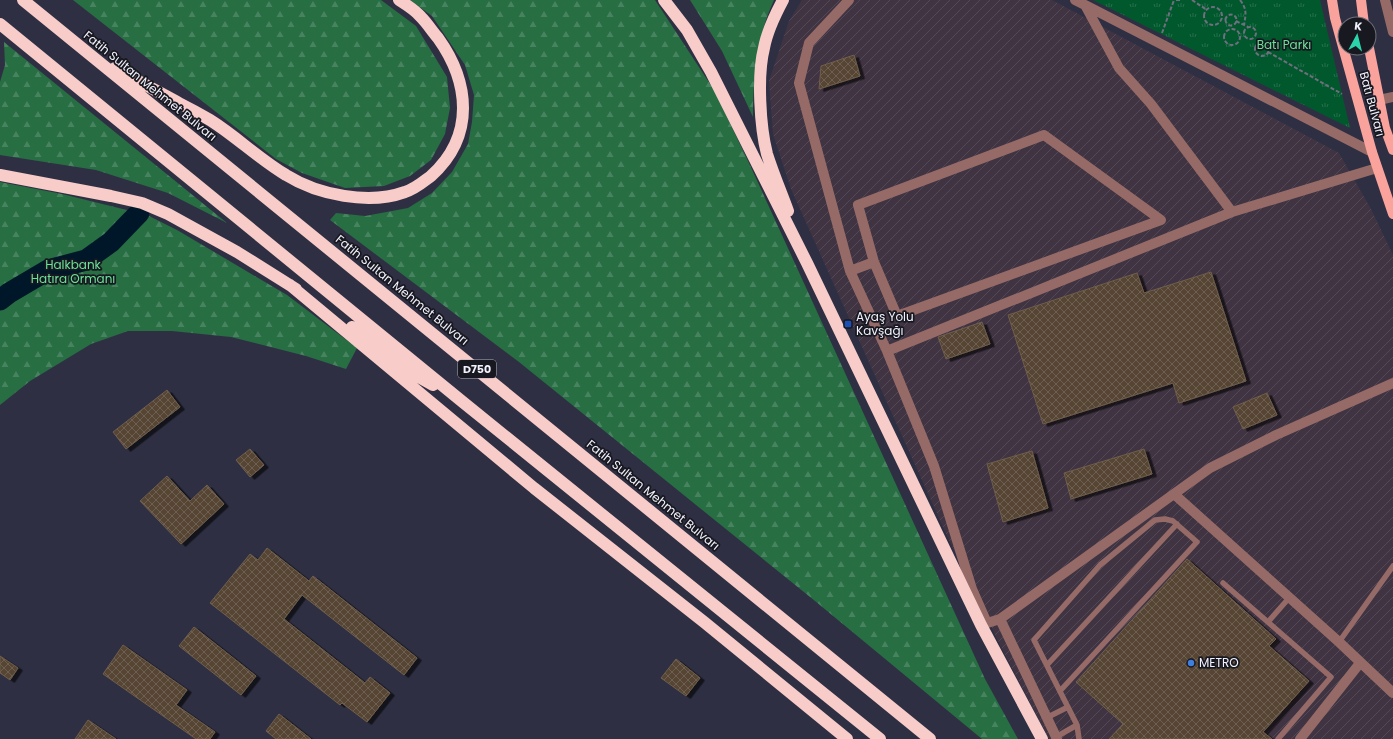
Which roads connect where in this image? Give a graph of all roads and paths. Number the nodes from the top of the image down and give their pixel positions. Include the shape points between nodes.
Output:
1 (23, 0) edge
2 (400, 0) edge
3 (664, 0) edge
4 (783, 0) edge
5 (849, 0) edge
6 (1075, 0) edge
7 (1175, 0) edge
8 (1180, 0) edge
9 (1192, 0) edge
10 (1240, 0) edge
11 (1332, 0) edge
12 (1361, 0) edge
13 (1385, 0) edge
14 (1085, 5) junction
15 (1207, 10) junction
16 (1363, 16) edge
17 (1222, 17) junction
18 (1226, 18) junction
19 (1236, 21) junction
20 (0, 24) edge
21 (1230, 25) junction
22 (1244, 25) junction
23 (1248, 27) junction
24 (1232, 29) junction
25 (1393, 32) edge
26 (1162, 34) dead end
27 (1240, 34) junction
28 (1244, 34) junction
29 (1268, 52) junction
30 (88, 53) junction
31 (1371, 56) edge
32 (1342, 94) dead end
33 (1393, 97) edge
34 (1379, 100) junction
35 (1393, 150) edge
36 (1372, 152) junction
37 (1377, 168) junction
38 (0, 175) edge
39 (1232, 212) junction
40 (1393, 214) edge
41 (874, 262) junction
42 (807, 263) junction
43 (850, 271) junction
44 (290, 285) junction
45 (887, 351) junction
46 (1393, 382) edge
47 (464, 403) junction
48 (1174, 494) junction
49 (1177, 524) junction
50 (1393, 566) edge
51 (1223, 583) dead end
52 (1289, 598) junction
53 (1000, 619) junction
54 (1268, 622) junction
55 (984, 624) junction
56 (1339, 642) junction
57 (1360, 663) junction
58 (1047, 665) junction
59 (1060, 691) junction
60 (1393, 692) edge
61 (1068, 708) junction
62 (1046, 718) junction
63 (1077, 725) junction
64 (1078, 736) edge
65 (1056, 738) edge
66 (847, 739) edge
67 (880, 739) edge
68 (930, 739) edge
69 (1042, 739) edge
70 (1083, 739) edge
71 (1278, 739) edge
72 (1300, 739) edge

1 - 30 highway, Fatih Sultan Mehmet Bulvarı / D750
2 - 30 highway via 421,16 451,58 460,79 463,114 459,137 440,168 412,189 386,196 367,198 309,187 286,175 210,120
3 - 42 highway via 687,30 711,72
4 - 42 highway via 774,17 764,48 761,121 767,154
5 - 43 street via 809,43 799,83
6 - 14 street
7 - 8 path
7 - 26 path
9 - 15 path
10 - 22 path via 1246,9
11 - 36 main road, Batı Bulvarı
12 - 16 main road
13 - 25 street
14 - 36 street
14 - 39 street via 1119,68 1151,104
15 - 17 path via 1212,7 1218,8 1222,12
15 - 17 path via 1204,18 1210,25 1219,23
17 - 18 path
18 - 19 path via 1232,14
18 - 21 path
19 - 21 path
19 - 22 path
20 - 47 highway, D750
21 - 24 path
22 - 23 path
23 - 28 path
23 - 28 path via 1255,30 1255,37 1248,38
24 - 27 path
24 - 27 path via 1226,30 1224,35 1227,44 1237,44
27 - 28 path
29 - 29 path via 1265,55 1258,55 1255,47 1259,43 1264,43 1268,47
29 - 32 path
30 - 68 highway, Fatih Sultan Mehmet Bulvarı / D750
31 - 34 main road, Batı Bulvarı
33 - 34 street
34 - 35 main road, Batı Bulvarı
36 - 37 main road, Batı Bulvarı
37 - 39 street
37 - 40 main road, Batı Bulvarı
38 - 44 highway via 142,203 168,214
39 - 45 street
41 - 41 street via 858,205 1044,135 1161,220 897,316
41 - 43 street
42 - 55 highway
43 - 45 street
44 - 47 highway via 332,311 408,371
44 - 66 highway via 534,488
45 - 55 street via 934,466
46 - 48 street via 1210,468
47 - 67 highway, D750
48 - 52 street
48 - 53 street
49 - 58 lane
49 - 58 lane via 1165,519 1155,520 1100,565 1034,640
49 - 59 lane via 1197,542
50 - 56 lane
51 - 54 lane
52 - 54 lane
52 - 56 street
53 - 55 street
53 - 62 street
54 - 71 lane via 1331,677
55 - 69 highway
56 - 57 street
57 - 60 street
57 - 72 street
58 - 59 lane
59 - 61 lane
61 - 62 lane
61 - 63 lane
62 - 65 street
63 - 64 lane
63 - 65 lane
64 - 70 lane

